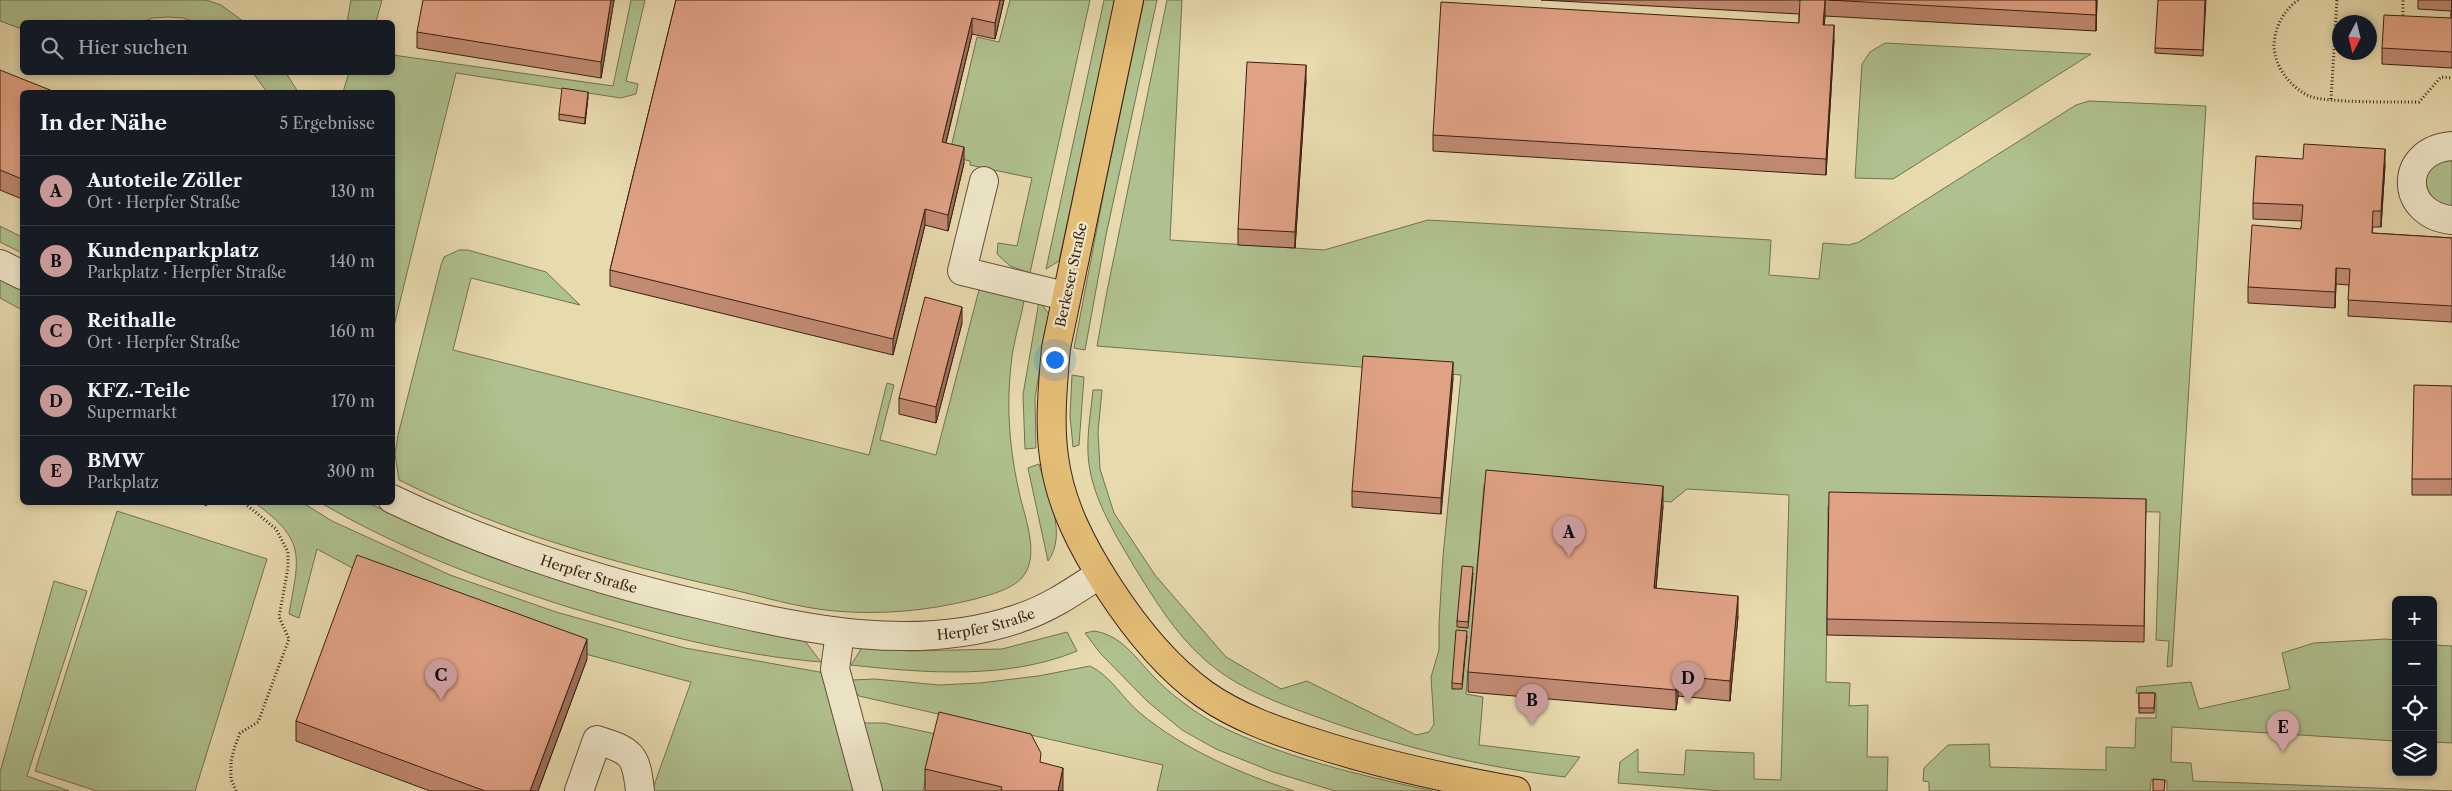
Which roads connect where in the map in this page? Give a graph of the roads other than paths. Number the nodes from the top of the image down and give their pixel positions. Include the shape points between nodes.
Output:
1 (1129, 0) edge
2 (2452, 146) edge
3 (984, 180) dead end
4 (2452, 220) edge
5 (0, 264) edge
6 (20, 274) edge
7 (1065, 296) junction
8 (395, 501) edge
9 (1100, 574) junction
10 (840, 633) junction
11 (580, 791) edge
12 (640, 791) edge
13 (868, 791) edge
14 (1516, 791) edge

1 - 7 main road, Berkeser Straße
2 - 4 street via 2439,147 2419,160 2412,177 2412,189 2426,212
3 - 7 street via 962,271
5 - 6 street
7 - 9 main road, Berkeser Straße via 1053,387 1054,456 1069,515
8 - 10 street, Herpfer Straße via 531,558 588,575 734,613
9 - 10 street, Herpfer Straße via 1054,605 1016,620 980,629 906,636
9 - 14 main road via 1132,622 1175,671 1205,695 1239,714 1280,732 1406,770
10 - 13 street via 835,668
11 - 12 street via 597,740 623,748 637,764

